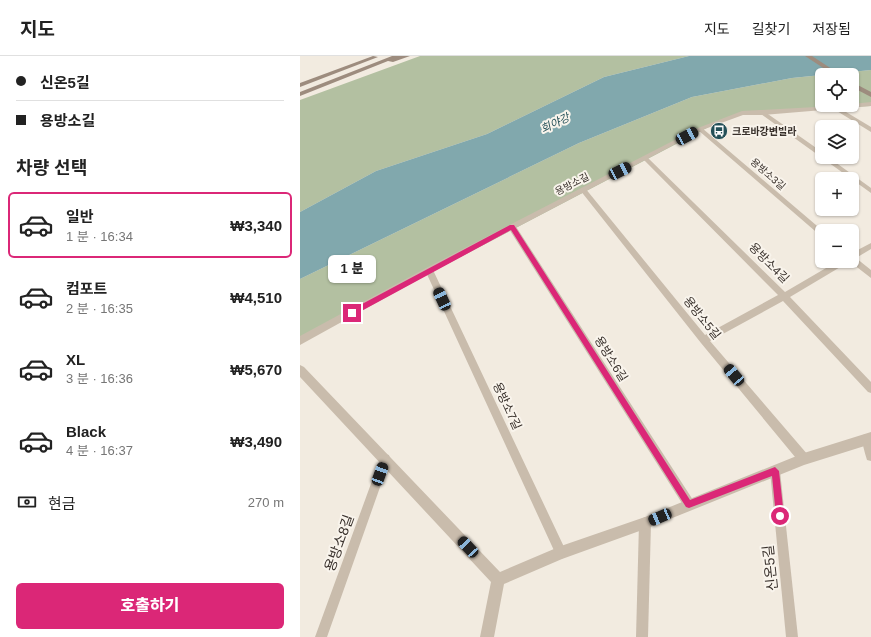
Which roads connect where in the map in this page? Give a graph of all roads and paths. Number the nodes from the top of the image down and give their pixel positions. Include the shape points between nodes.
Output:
1 (375, 56) edge
2 (378, 56) edge
3 (397, 56) edge
4 (407, 56) edge
5 (808, 56) edge
6 (352, 65) junction
7 (827, 68) edge
8 (357, 71) junction
9 (300, 85) edge
10 (859, 88) edge
11 (300, 94) edge
12 (870, 95) edge
13 (871, 104) edge
14 (859, 105) edge
15 (815, 109) edge
16 (842, 112) edge
17 (763, 113) junction
18 (700, 129) junction
19 (871, 130) edge
20 (815, 150) edge
21 (646, 158) junction
22 (834, 164) edge
23 (583, 190) junction
24 (871, 191) edge
25 (512, 227) junction
26 (815, 228) edge
27 (871, 246) edge
28 (859, 254) edge
29 (859, 264) edge
30 (832, 268) edge
31 (429, 270) junction
32 (871, 275) edge
33 (784, 296) junction
34 (704, 340) junction
35 (300, 341) edge
36 (301, 374) edge
37 (871, 390) edge
38 (869, 439) edge
39 (871, 456) edge
40 (386, 459) junction
41 (804, 459) junction
42 (775, 471) junction
43 (689, 504) junction
44 (645, 523) junction
45 (561, 553) junction
46 (498, 580) junction
47 (321, 637) edge
48 (487, 637) edge
49 (642, 637) edge
50 (792, 637) edge

1 - 6 main road
2 - 6 main road
3 - 8 main road
4 - 8 main road
5 - 7 main road
6 - 9 main road
8 - 11 main road
10 - 12 main road
13 - 14 street, 용방소길
15 - 17 street, 용방소길
16 - 19 lane
17 - 18 street, 용방소길 via 742,113
17 - 20 lane
18 - 21 street, 용방소길
18 - 26 lane, 용방소3길
21 - 23 street, 용방소길
21 - 33 lane, 용방소4길
22 - 24 lane
23 - 25 street, 용방소길
23 - 34 lane, 용방소5길
25 - 31 street, 용방소길
25 - 43 lane, 용방소6길
27 - 28 lane
29 - 32 lane
30 - 33 lane
31 - 35 street, 용방소길
31 - 45 lane, 용방소7길
33 - 34 lane
33 - 37 lane, 용방소4길
34 - 41 lane, 용방소5길
36 - 40 street
38 - 39 lane
38 - 41 street
40 - 46 street
40 - 47 lane, 용방소8길
41 - 42 street
42 - 43 street
42 - 50 lane, 신온5길
43 - 44 street
44 - 45 street
44 - 49 lane
45 - 46 street
46 - 48 street

